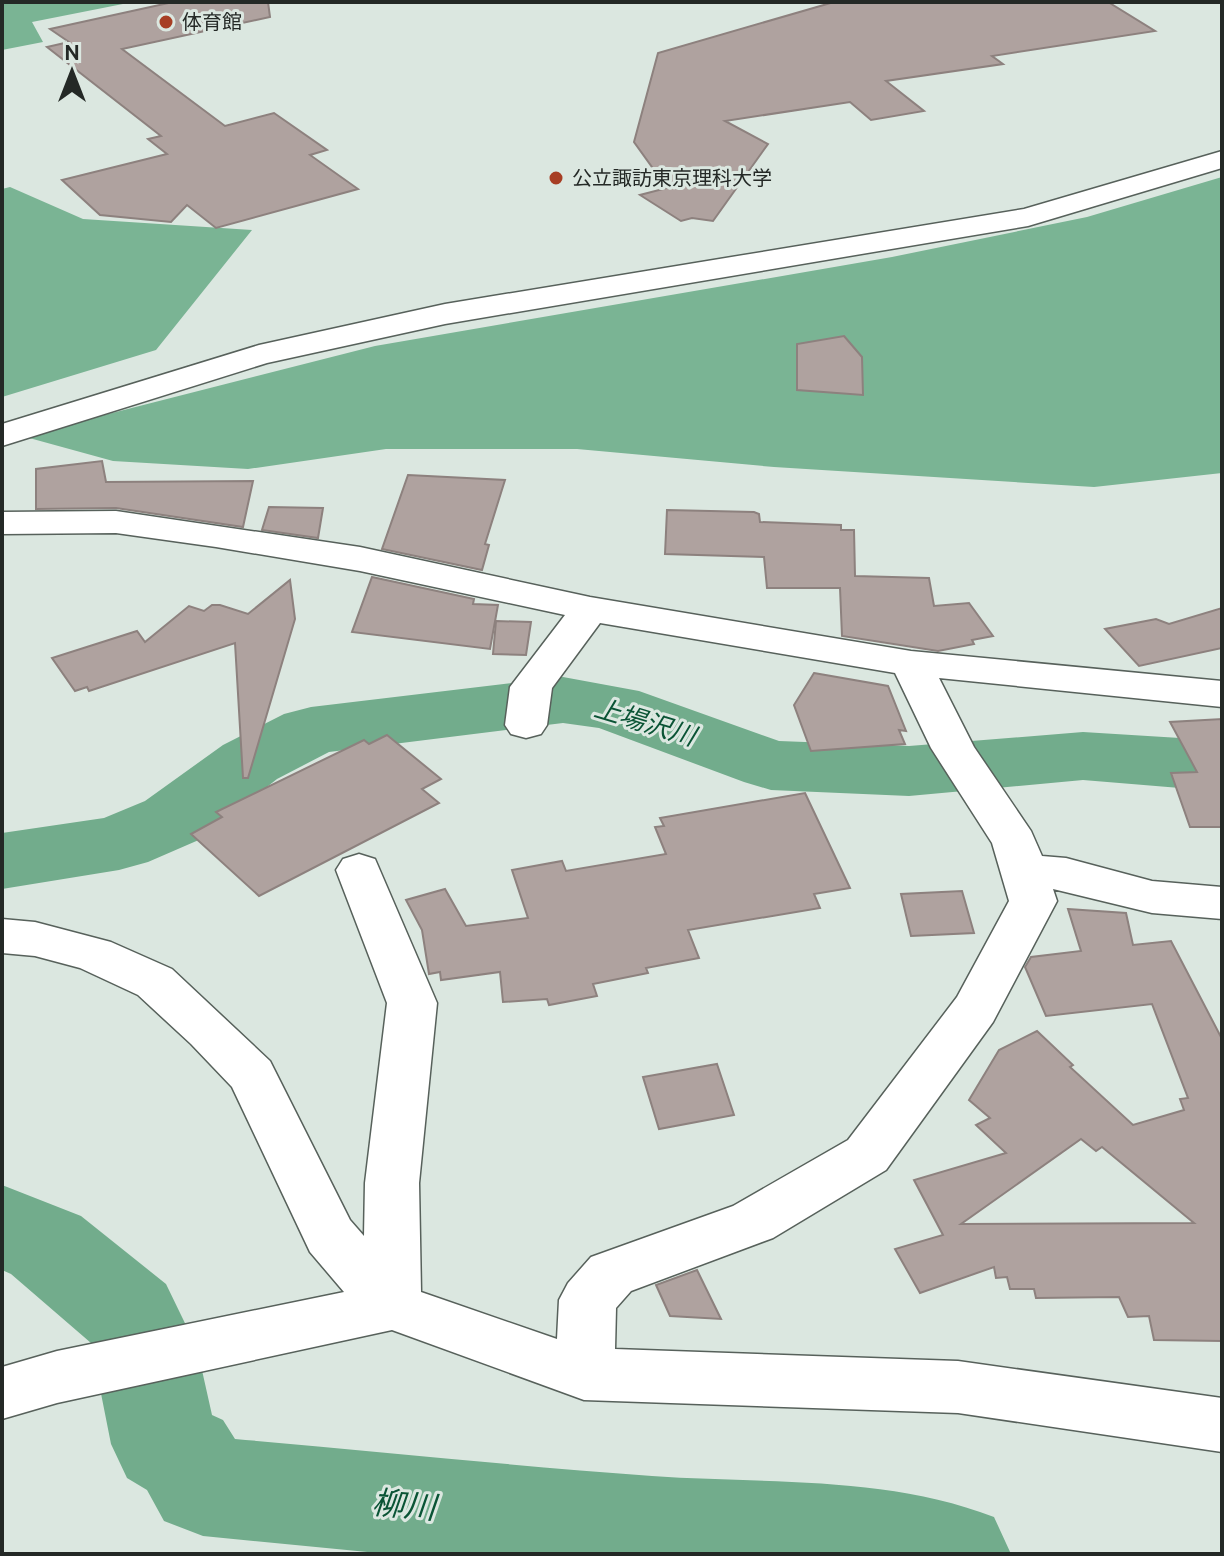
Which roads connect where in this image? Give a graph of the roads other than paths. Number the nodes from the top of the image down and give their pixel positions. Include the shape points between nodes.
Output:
1 (1222, 159) edge
2 (2, 435) edge
3 (2, 523) edge
4 (590, 609) junction
5 (911, 663) junction
6 (1222, 694) edge
7 (529, 706) dead end
8 (359, 870) dead end
9 (1026, 871) junction
10 (1222, 903) edge
11 (2, 936) edge
12 (392, 1306) junction
13 (584, 1374) junction
14 (2, 1393) edge
15 (1222, 1425) edge

1 - 2 street via 1028,217 445,314 259,355
3 - 4 street via 116,522 216,536 360,559
4 - 5 street
4 - 7 street
5 - 6 street
5 - 9 street via 963,764 1015,842
8 - 12 street via 412,1003 392,1183
9 - 10 street via 1066,874 1152,897
9 - 13 street via 1033,901 975,1009 867,1155 753,1222 611,1274 588,1300
11 - 12 street via 35,939 107,959 155,982 209,1031 252,1075 330,1236
12 - 13 street
12 - 14 street
13 - 15 street via 958,1387

